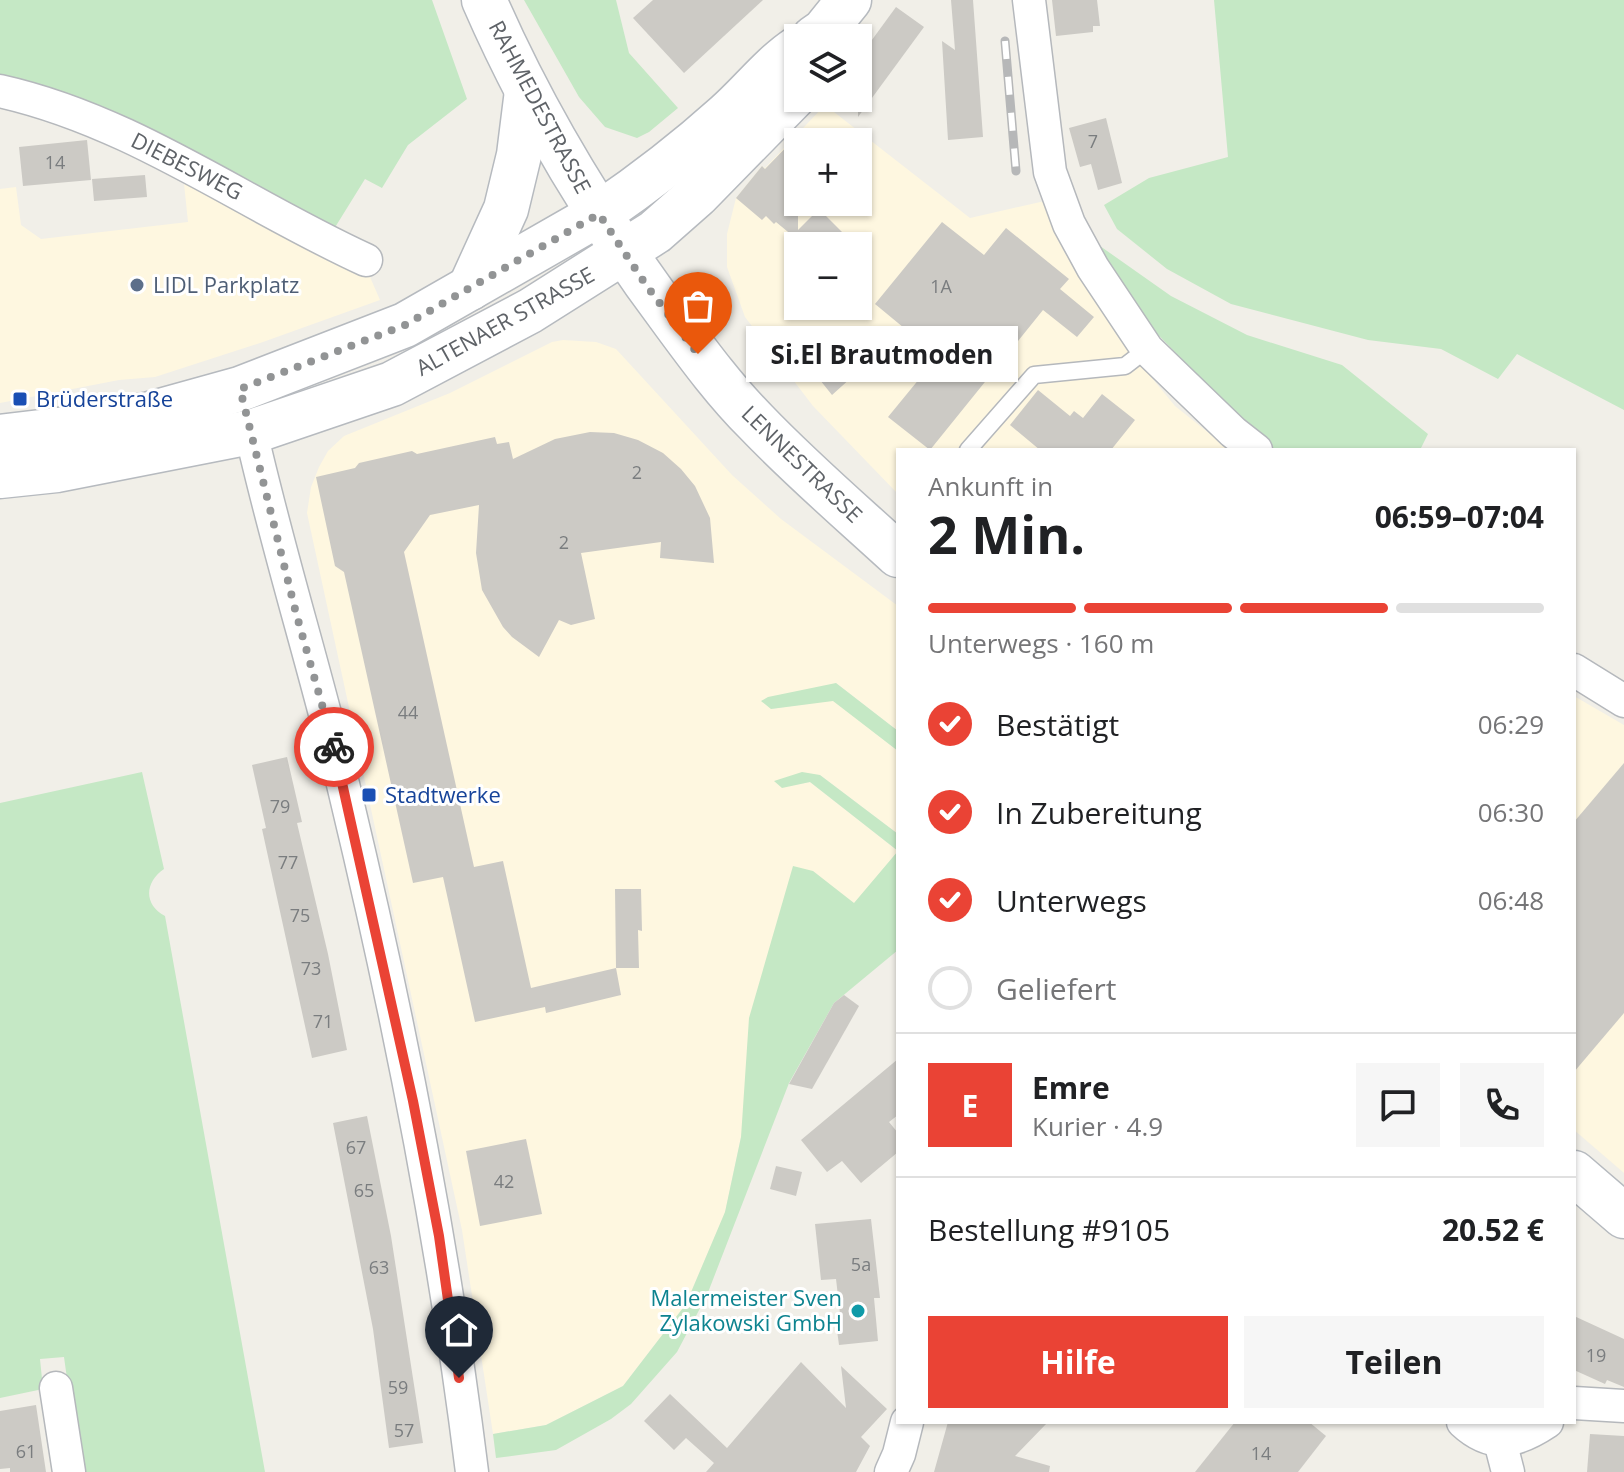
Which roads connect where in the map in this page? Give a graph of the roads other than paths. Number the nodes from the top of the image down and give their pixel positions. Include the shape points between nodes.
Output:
1 (484, 0) edge
2 (1029, 0) edge
3 (784, 59) edge
4 (0, 91) edge
5 (527, 91) junction
6 (784, 106) edge
7 (599, 214) junction
8 (624, 253) junction
9 (366, 260) dead end
10 (470, 288) junction
11 (1147, 349) junction
12 (240, 389) junction
13 (251, 432) junction
14 (0, 437) edge
15 (970, 448) edge
16 (1253, 448) edge
17 (0, 476) edge
18 (893, 540) edge
19 (1576, 671) edge
20 (1624, 701) edge
21 (1576, 1175) edge
22 (1624, 1216) edge
23 (56, 1388) dead end
24 (1576, 1403) edge
25 (1624, 1406) edge
26 (906, 1424) edge
27 (1466, 1424) edge
28 (1544, 1424) edge
29 (1500, 1441) junction
30 (69, 1472) edge
31 (472, 1472) edge
32 (891, 1472) edge
33 (1508, 1472) edge

1 - 5 main road, RAHMEDESTRASSE
2 - 11 street via 1050,172 1093,268
3 - 7 main road, ALTENAER STRASSE via 668,164
4 - 9 street, DIEBESWEG via 138,139
5 - 7 main road, RAHMEDESTRASSE
5 - 10 main road via 506,209
6 - 8 main road, ALTENAER STRASSE via 683,209
7 - 8 main road, RAHMEDESTRASSE
7 - 10 main road, ALTENAER STRASSE
8 - 13 main road, ALTENAER STRASSE via 530,311 392,384
8 - 18 main road, LENNESTRASSE via 754,420 821,486
10 - 12 main road, ALTENAER STRASSE via 405,325
11 - 15 lane via 1125,366 1034,375
11 - 16 street
12 - 13 main road
12 - 14 main road, ALTENAER STRASSE via 91,426
13 - 17 main road, ALTENAER STRASSE
13 - 31 street via 347,799 413,1101 439,1236
19 - 20 street
21 - 22 main road
23 - 30 street
24 - 25 street
26 - 32 street
27 - 29 street
28 - 29 street via 1528,1435
29 - 33 street

